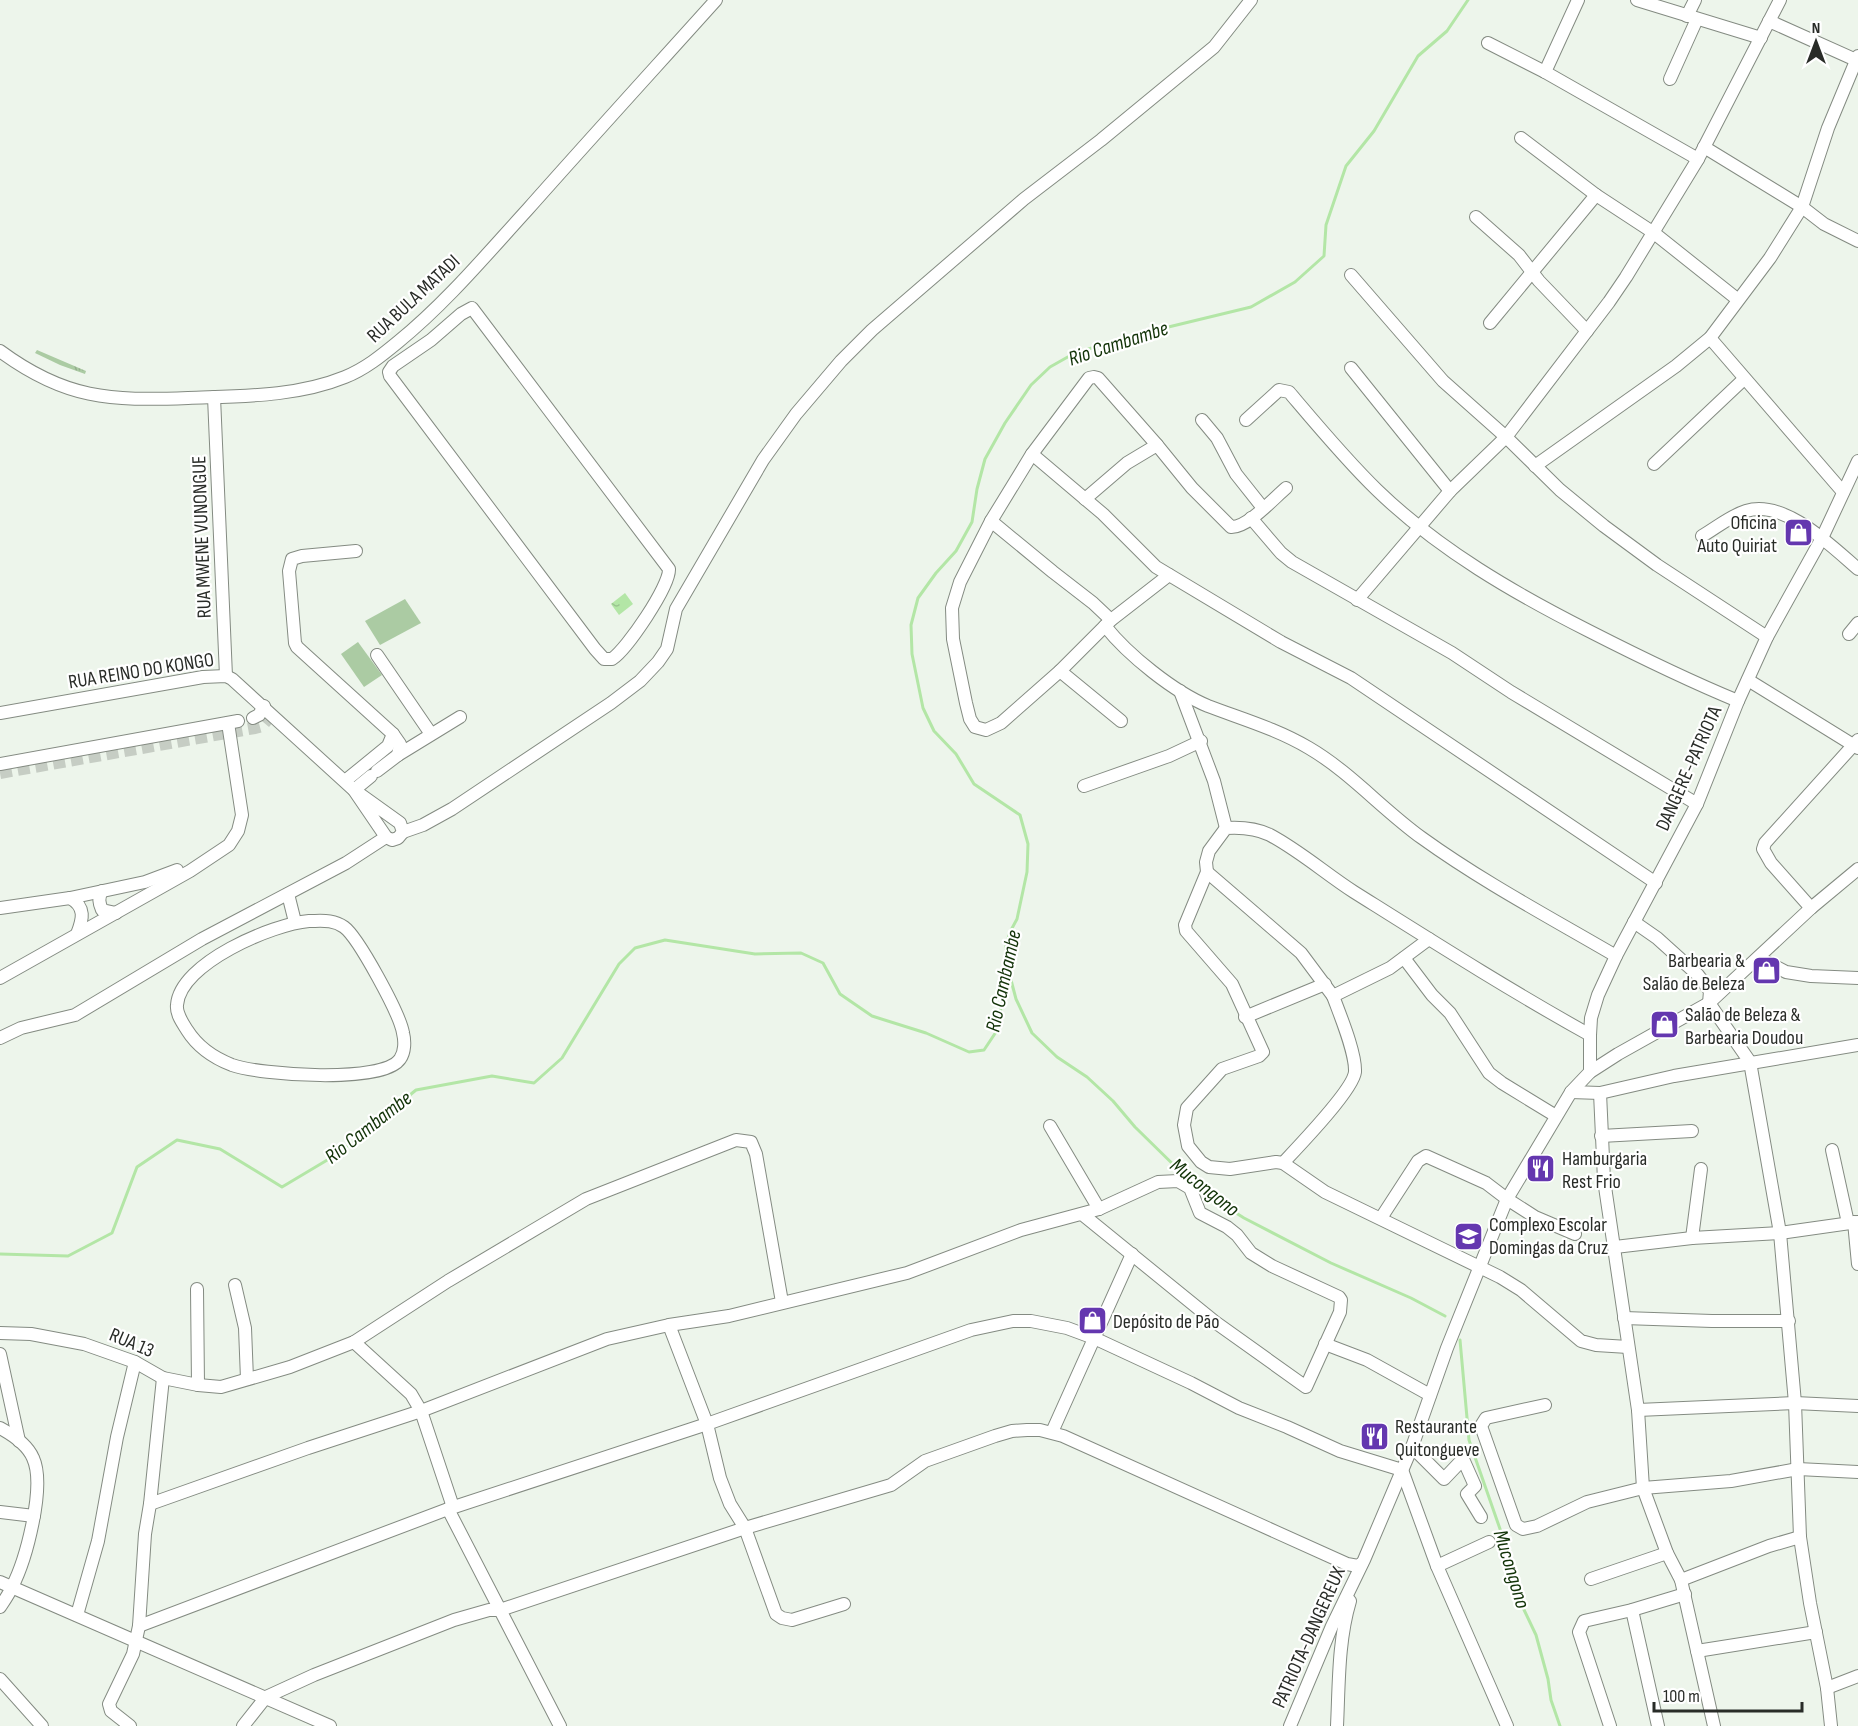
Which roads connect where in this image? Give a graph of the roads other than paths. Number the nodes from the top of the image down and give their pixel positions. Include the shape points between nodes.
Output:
1 (716, 0) edge
2 (1251, 0) edge
3 (1578, 0) edge
4 (1637, 0) edge
5 (1695, 0) edge
6 (1780, 0) edge
7 (1692, 17) junction
8 (1769, 21) junction
9 (1761, 38) junction
10 (1488, 43) dead end
11 (1857, 58) edge
12 (1545, 72) junction
13 (1670, 79) dead end
14 (1521, 138) dead end
15 (1704, 147) junction
16 (1698, 159) junction
17 (1596, 195) junction
18 (1802, 207) junction
19 (1476, 217) dead end
20 (1654, 233) junction
21 (1858, 241) edge
22 (1532, 271) junction
23 (1351, 275) dead end
24 (1737, 299) junction
25 (1490, 323) dead end
26 (416, 327) junction
27 (1587, 331) junction
28 (1710, 338) junction
29 (428, 342) junction
30 (0, 351) edge
31 (1351, 368) dead end
32 (1744, 379) junction
33 (214, 397) junction
34 (1202, 420) dead end
35 (1246, 420) dead end
36 (1506, 437) junction
37 (1157, 445) junction
38 (1032, 454) junction
39 (1654, 464) dead end
40 (1857, 465) edge
41 (1535, 466) junction
42 (1286, 488) dead end
43 (1450, 491) junction
44 (1843, 492) junction
45 (1085, 499) junction
46 (1263, 508) junction
47 (1251, 518) junction
48 (991, 521) junction
49 (1420, 527) junction
50 (1701, 536) dead end
51 (1822, 538) junction
52 (356, 551) dead end
53 (1858, 569) edge
54 (1169, 575) junction
55 (1357, 600) junction
56 (1108, 623) junction
57 (1858, 623) edge
58 (1849, 634) dead end
59 (1767, 637) junction
60 (376, 656) dead end
61 (1060, 671) junction
62 (226, 676) junction
63 (1748, 680) junction
64 (1180, 691) junction
65 (1738, 701) junction
66 (264, 706) junction
67 (0, 713) edge
68 (460, 717) dead end
69 (253, 718) dead end
70 (1121, 721) dead end
71 (229, 723) junction
72 (393, 734) junction
73 (431, 734) junction
74 (1201, 741) junction
75 (1857, 745) edge
76 (398, 755) junction
77 (370, 759) junction
78 (0, 764) edge
79 (376, 772) junction
80 (350, 785) junction
81 (1084, 786) dead end
82 (1697, 804) junction
83 (1226, 828) junction
84 (403, 832) junction
85 (386, 837) junction
86 (1858, 868) edge
87 (1207, 872) junction
88 (1656, 883) junction
89 (102, 891) junction
90 (288, 894) junction
91 (70, 898) junction
92 (0, 908) edge
93 (1811, 908) junction
94 (116, 914) junction
95 (295, 922) junction
96 (1634, 922) junction
97 (77, 934) junction
98 (1429, 939) junction
99 (1616, 956) junction
100 (1404, 958) junction
101 (1759, 958) junction
102 (0, 978) edge
103 (1858, 978) edge
104 (1325, 984) junction
105 (1333, 996) junction
106 (1709, 1003) junction
107 (1245, 1017) junction
108 (1590, 1035) junction
109 (0, 1038) edge
110 (1858, 1045) edge
111 (1750, 1062) junction
112 (1590, 1072) junction
113 (1571, 1092) junction
114 (1600, 1093) junction
115 (1556, 1116) junction
116 (1050, 1126) dead end
117 (1692, 1131) dead end
118 (1601, 1136) junction
119 (1832, 1150) dead end
120 (1283, 1163) junction
121 (1701, 1169) dead end
122 (1507, 1199) junction
123 (1099, 1209) junction
124 (1083, 1214) junction
125 (1381, 1218) junction
126 (1853, 1222) edge
127 (1780, 1233) junction
128 (1575, 1234) dead end
129 (1692, 1238) junction
130 (1615, 1247) junction
131 (1132, 1254) junction
132 (1858, 1264) edge
133 (1480, 1269) junction
134 (235, 1285) dead end
135 (197, 1289) dead end
136 (782, 1302) junction
137 (1624, 1318) junction
138 (1789, 1321) junction
139 (669, 1325) junction
140 (0, 1333) edge
141 (1094, 1338) junction
142 (354, 1342) junction
143 (1325, 1344) junction
144 (1628, 1347) junction
145 (0, 1354) edge
146 (135, 1362) junction
147 (163, 1377) junction
148 (247, 1379) junction
149 (198, 1385) junction
150 (1431, 1395) junction
151 (1795, 1403) junction
152 (1545, 1405) dead end
153 (1858, 1406) edge
154 (1638, 1410) junction
155 (421, 1411) junction
156 (707, 1424) junction
157 (0, 1428) edge
158 (1052, 1432) junction
159 (19, 1441) junction
160 (1412, 1447) junction
161 (1798, 1469) junction
162 (1402, 1470) junction
163 (1858, 1472) edge
164 (1643, 1488) junction
165 (150, 1504) junction
166 (450, 1508) junction
167 (0, 1512) edge
168 (34, 1516) junction
169 (1481, 1517) dead end
170 (745, 1528) junction
171 (1800, 1537) junction
172 (1489, 1542) dead end
173 (1667, 1553) junction
174 (1362, 1563) junction
175 (1437, 1566) junction
176 (1591, 1579) dead end
177 (1681, 1580) junction
178 (0, 1582) edge
179 (12, 1587) junction
180 (1685, 1594) junction
181 (844, 1604) dead end
182 (0, 1607) edge
183 (500, 1610) junction
184 (1632, 1610) junction
185 (77, 1615) junction
186 (139, 1626) junction
187 (1816, 1632) junction
188 (135, 1641) junction
189 (1697, 1651) junction
190 (1858, 1676) edge
191 (0, 1679) edge
192 (1827, 1688) junction
193 (266, 1697) junction
194 (42, 1726) edge
195 (130, 1726) edge
196 (243, 1726) edge
197 (330, 1726) edge
198 (560, 1726) edge
199 (1290, 1726) edge
200 (1337, 1726) edge
201 (1507, 1726) edge
202 (1610, 1726) edge
203 (1658, 1726) edge
204 (1714, 1726) edge
205 (1831, 1726) edge

1 - 26 street, RUA BULA MATADI via 466,278
2 - 84 street via 1214,47 1024,199 841,361 763,460 676,609 667,649 640,681 452,809
3 - 12 street
4 - 7 street
5 - 7 street
6 - 8 street
7 - 9 street
7 - 13 street
8 - 9 street
8 - 11 street
9 - 15 street
10 - 12 street
11 - 18 street
12 - 16 street
14 - 17 street
15 - 16 street
15 - 18 street
16 - 20 street
17 - 20 street
17 - 22 street
18 - 21 street via 1824,224
18 - 24 street via 1770,258
19 - 22 street
20 - 24 street
20 - 27 street
22 - 25 street
22 - 27 street
23 - 36 street via 1443,381
24 - 28 street
26 - 29 street
26 - 33 street, RUA BULA MATADI via 368,366 325,384 277,393
27 - 36 street
28 - 32 street
28 - 41 street
29 - 29 street via 393,366 390,376 595,649 604,659 612,659 646,617 668,577 667,564 477,312 467,310
30 - 33 street, RUA BULA MATADI via 49,382 90,396 134,400
31 - 43 street
32 - 39 street
32 - 44 street
33 - 62 street, RUA MWENE VUNONGUE
34 - 46 street
35 - 49 street via 1279,390 1289,392 1377,490
36 - 41 street
36 - 43 street
37 - 38 street via 1094,377 1089,378
37 - 45 street via 1127,463
37 - 47 street via 1227,525 1238,527
38 - 45 street
38 - 48 street
40 - 44 street, DANGERE-PATRIOTA
41 - 59 street via 1604,526
42 - 46 street
43 - 49 street
44 - 51 street, DANGERE-PATRIOTA
45 - 54 street via 1148,561
46 - 47 street
47 - 55 street via 1292,562
48 - 56 street via 1093,603
48 - 61 street via 960,582 952,608 953,639 970,719 975,727 986,730 1001,723
49 - 55 street
49 - 65 street via 1533,602 1660,668
50 - 51 street via 1745,511 1765,509 1790,517
51 - 53 street
51 - 59 street, DANGERE-PATRIOTA
52 - 72 street via 292,559 295,642
54 - 56 street
54 - 88 street via 1281,642 1351,678
55 - 82 street via 1452,653
56 - 61 street
56 - 64 street via 1119,642
57 - 58 street
59 - 63 street, DANGERE-PATRIOTA
60 - 73 street
61 - 70 street
62 - 66 street, RUA REINO DO KONGO
62 - 67 street, RUA REINO DO KONGO
63 - 65 street, DANGERE-PATRIOTA
63 - 75 street
64 - 74 street
64 - 99 street via 1309,748 1423,838
65 - 82 street, DANGERE-PATRIOTA
66 - 69 street
66 - 80 street, RUA REINO DO KONGO
68 - 73 street
71 - 78 street
71 - 89 street via 224,733 235,814 225,840 166,875
71 - 94 street via 241,798 238,831 212,857
72 - 76 street via 400,744
72 - 77 street via 388,746
73 - 76 street
74 - 81 street
74 - 83 street
75 - 93 street via 1763,849
76 - 79 street
77 - 79 street via 374,760
77 - 80 street
79 - 80 street
80 - 84 street, RUA REINO DO KONGO via 400,823
80 - 85 street, RUA REINO DO KONGO
82 - 88 street, DANGERE-PATRIOTA
83 - 87 street via 1209,851
83 - 98 street via 1242,827 1269,835
84 - 85 street via 392,840
85 - 90 street
86 - 93 street
87 - 104 street via 1301,953
87 - 107 street via 1186,931 1226,975
88 - 96 street, DANGERE-PATRIOTA
89 - 91 street
89 - 94 street via 102,910
90 - 95 street
90 - 109 street via 202,939 75,1015 21,1028
91 - 92 street
91 - 97 street via 83,913
93 - 101 street
94 - 97 street
95 - 95 street via 332,921 352,934 399,1017 404,1045 402,1058 394,1066 347,1074 256,1071 231,1065 193,1040 179,1018 177,1004 183,987 214,958 260,934
96 - 99 street, DANGERE-PATRIOTA
96 - 106 street via 1698,975 1710,991
97 - 102 street
98 - 100 street
98 - 108 street
99 - 108 street, DANGERE-PATRIOTA via 1598,995
100 - 105 street
100 - 115 street via 1450,1013 1489,1072
101 - 103 street via 1786,972
101 - 106 street
104 - 105 street
104 - 107 street
105 - 120 street via 1355,1074 1342,1095
106 - 111 street
106 - 112 street
107 - 120 street via 1263,1052 1222,1069 1192,1101 1184,1125 1188,1146 1209,1167 1230,1169
108 - 112 street, DANGERE-PATRIOTA
110 - 111 street
111 - 114 street
111 - 127 street
112 - 113 street
113 - 114 street
113 - 115 street
114 - 118 street
115 - 122 street
116 - 123 street
117 - 118 street
118 - 130 street
119 - 126 street
120 - 125 street via 1325,1192
121 - 129 street
122 - 125 street via 1486,1183 1426,1156 1418,1161
122 - 128 street via 1535,1217
122 - 133 street
123 - 124 street
123 - 143 street via 1152,1184 1171,1180 1184,1184 1194,1194 1200,1213 1238,1235 1251,1253 1339,1298 1340,1312
124 - 131 street
124 - 136 street via 1022,1230 907,1273
125 - 133 street
126 - 127 street
126 - 132 street
127 - 129 street
127 - 138 street
129 - 130 street
130 - 137 street
131 - 141 street
131 - 143 street via 1215,1322 1306,1387
133 - 144 street via 1521,1290 1581,1341
133 - 150 street
134 - 148 street via 244,1328
135 - 149 street
136 - 139 street via 729,1316
136 - 142 street, RUA 13 via 756,1154 751,1142 736,1140 586,1199
137 - 138 street
137 - 144 street
138 - 151 street
139 - 155 street via 607,1339
139 - 156 street
140 - 146 street, RUA 13 via 31,1334 84,1344
141 - 156 street via 1031,1321 998,1323
141 - 158 street
141 - 162 street via 1239,1408 1340,1450
142 - 148 street, RUA 13
142 - 155 street via 411,1394
143 - 150 street via 1367,1359
144 - 154 street
145 - 159 street
146 - 147 street, RUA 13
146 - 185 street via 98,1541
147 - 149 street, RUA 13
147 - 165 street
148 - 149 street, RUA 13 via 221,1387
150 - 160 street
151 - 153 street
151 - 154 street
151 - 161 street
152 - 164 street via 1486,1418 1481,1426 1516,1525 1523,1529 1537,1526 1587,1502
154 - 164 street
155 - 165 street
155 - 166 street
156 - 166 street
156 - 170 street via 720,1478
157 - 159 street
158 - 170 street via 1011,1431 995,1436 925,1461 891,1485
158 - 174 street via 1347,1564
159 - 168 street via 34,1460 38,1478
160 - 162 street
160 - 169 street via 1444,1479 1463,1459 1475,1486 1467,1494
161 - 163 street
161 - 164 street via 1731,1481
161 - 171 street
162 - 174 street
162 - 175 street
164 - 173 street
165 - 186 street
166 - 183 street
166 - 186 street
167 - 168 street
168 - 179 street
170 - 181 street via 776,1614 792,1620
170 - 183 street
171 - 177 street
171 - 187 street
172 - 175 street
173 - 176 street
173 - 177 street
174 - 199 street, PATRIOTA-DANGEREUX
174 - 200 street via 1346,1616
175 - 201 street
177 - 180 street
178 - 179 street
179 - 182 street
179 - 185 street
180 - 184 street
180 - 189 street
183 - 193 street via 434,1628
183 - 198 street
184 - 202 street via 1584,1621 1579,1632
184 - 203 street
185 - 188 street
186 - 188 street
187 - 189 street
187 - 192 street
188 - 193 street
188 - 195 street via 133,1654 109,1704 111,1712
189 - 204 street
190 - 192 street
191 - 194 street
192 - 205 street
193 - 196 street
193 - 197 street

